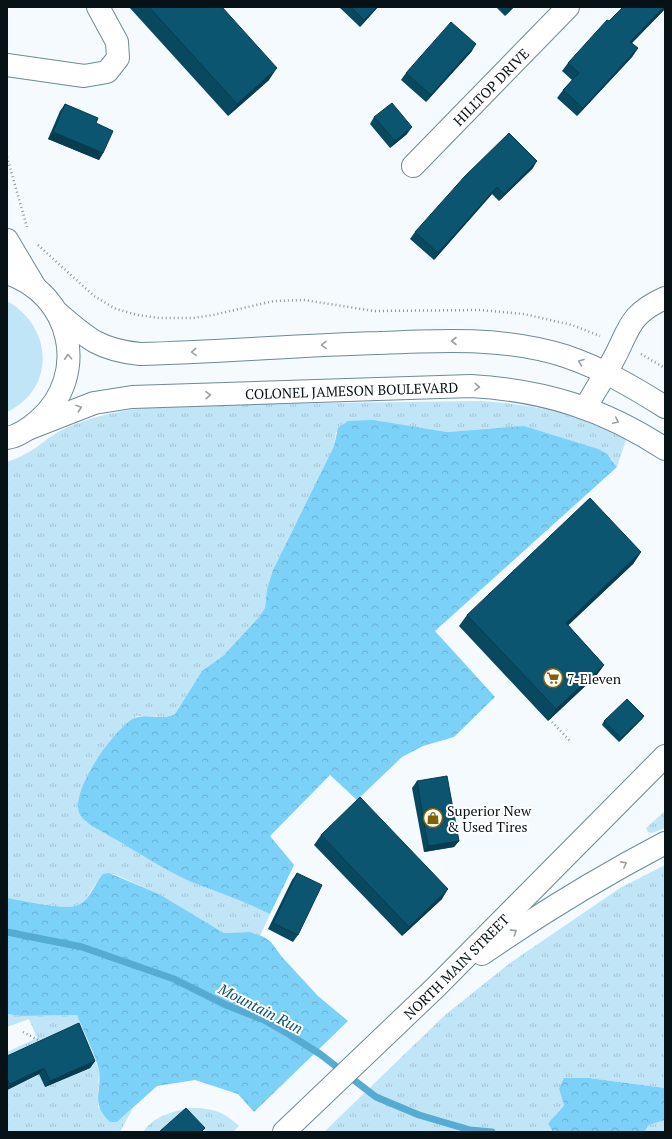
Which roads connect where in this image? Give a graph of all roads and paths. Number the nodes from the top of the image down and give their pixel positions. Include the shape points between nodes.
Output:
1 (98, 7) edge
2 (568, 7) edge
3 (7, 65) edge
4 (7, 157) edge
5 (413, 166) dead end
6 (30, 232) dead end
7 (7, 240) edge
8 (36, 242) dead end
9 (7, 273) edge
10 (35, 287) junction
11 (665, 298) edge
12 (58, 313) junction
13 (600, 336) dead end
14 (636, 352) dead end
15 (665, 368) edge
16 (606, 373) junction
17 (665, 406) edge
18 (586, 407) junction
19 (14, 436) edge
20 (665, 449) edge
21 (552, 722) edge
22 (570, 741) dead end
23 (665, 756) edge
24 (665, 769) edge
25 (624, 797) junction
26 (665, 843) edge
27 (436, 987) junction
28 (23, 1032) dead end
29 (44, 1044) edge
30 (292, 1125) edge

1 - 3 main road via 117,42 118,58 107,72 84,76
2 - 5 main road, HILLTOP DRIVE
4 - 6 path
7 - 10 main road
8 - 13 path via 94,296 116,309 143,316 193,318 274,301 304,300 374,311 480,310 524,314 572,325
9 - 10 main road
10 - 12 main road
11 - 16 main road via 638,314 624,335
16 -> 12 main road via 565,356 494,342 286,346 179,353 118,352 88,339
19 -> 12 main road via 49,411 62,389 69,363 67,338
14 - 15 path
16 - 17 main road
16 - 18 main road
19 -> 18 main road, COLONEL JAMESON BOULEVARD via 94,403 132,397 471,386 507,388 541,394
18 -> 20 main road, COLONEL JAMESON BOULEVARD via 619,422
21 - 22 path
23 - 25 main road, NORTH MAIN STREET
24 - 25 main road, NORTH MAIN STREET
25 - 27 main road, NORTH MAIN STREET
27 -> 26 main road via 519,928 614,870
27 - 30 main road, NORTH MAIN STREET
28 - 29 path

